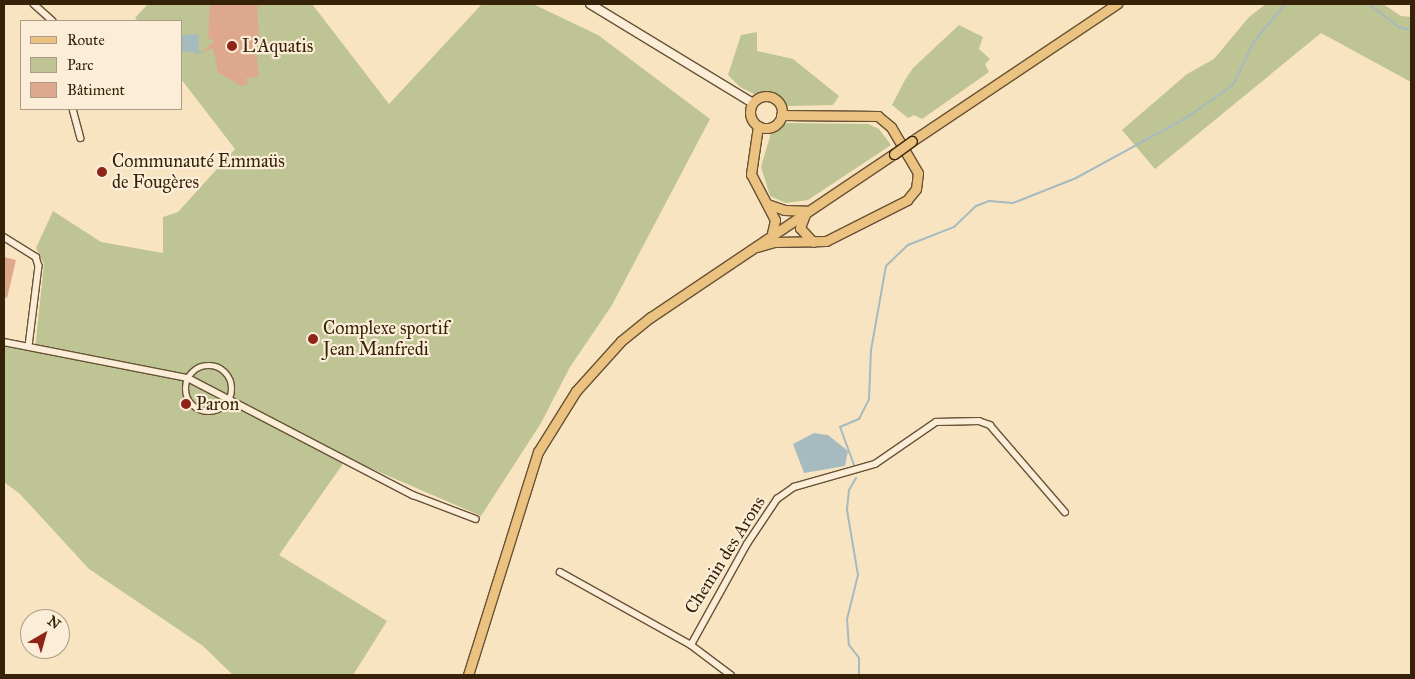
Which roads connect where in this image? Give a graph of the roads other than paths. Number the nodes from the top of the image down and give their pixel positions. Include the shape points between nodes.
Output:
1 (34, 4) edge
2 (590, 4) edge
3 (1116, 4) edge
4 (52, 20) edge
5 (754, 103) junction
6 (73, 110) edge
7 (781, 115) junction
8 (758, 126) junction
9 (81, 138) dead end
10 (767, 204) junction
11 (807, 211) junction
12 (772, 233) junction
13 (4, 237) edge
14 (813, 242) junction
15 (752, 248) junction
16 (4, 342) edge
17 (29, 346) junction
18 (188, 378) junction
19 (230, 400) junction
20 (1065, 512) dead end
21 (476, 519) dead end
22 (560, 572) dead end
23 (691, 645) junction
24 (468, 675) edge
25 (731, 675) edge

1 - 4 street
2 - 5 street
3 - 11 main road, bridge
5 - 7 main road via 762,97 772,98 780,105
5 - 8 main road via 751,118
6 - 9 street
7 - 8 main road via 773,126
7 - 14 main road via 878,116 891,127 918,173 916,189 907,200 826,241
8 - 10 main road via 751,174
10 - 11 main road via 784,210
10 - 12 main road via 776,220
11 - 12 main road
11 - 14 main road via 800,228
12 - 15 main road
13 - 17 street via 36,257 39,266
14 - 15 main road via 775,242
15 - 24 main road via 621,341 596,367 556,420 538,452 523,494
16 - 17 street
17 - 18 street
18 - 19 street
18 - 19 street via 188,400 198,410 212,412
18 - 19 street via 208,365 223,370 232,384
19 - 21 street via 413,495
20 - 23 street, Chemin des Arons via 990,425 979,421 936,422 875,464 784,493 747,544
22 - 23 street
23 - 25 street

